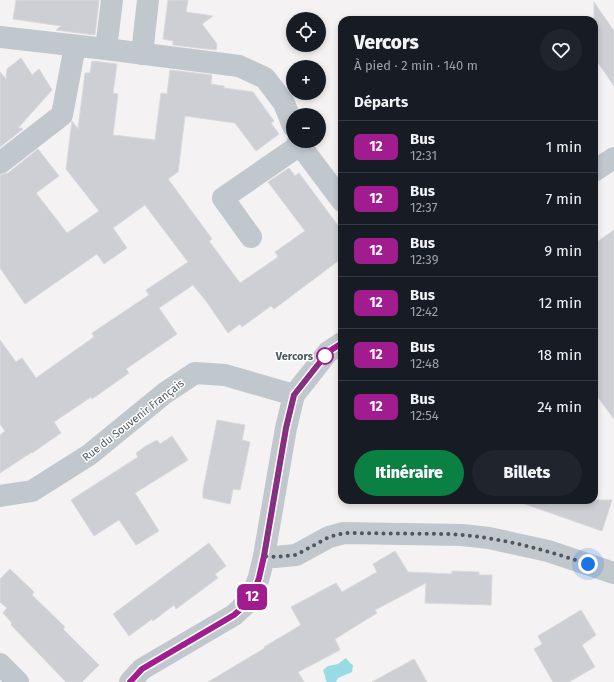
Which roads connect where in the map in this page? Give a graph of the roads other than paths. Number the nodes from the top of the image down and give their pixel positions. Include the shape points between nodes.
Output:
1 (112, 0) edge
2 (148, 0) edge
3 (0, 37) edge
4 (75, 46) junction
5 (106, 49) junction
6 (142, 54) junction
7 (286, 108) edge
8 (286, 146) edge
9 (305, 148) edge
10 (614, 158) edge
11 (0, 163) edge
12 (598, 168) edge
13 (338, 195) edge
14 (251, 237) dead end
15 (338, 346) edge
16 (294, 395) junction
17 (0, 496) edge
18 (264, 556) junction
19 (614, 573) edge
20 (0, 664) edge
21 (18, 682) edge
22 (130, 682) edge

1 - 5 street
2 - 6 street
3 - 4 street
4 - 5 street
4 - 11 street via 62,115
5 - 6 street
6 - 7 street via 239,66 265,78
8 - 14 street via 223,198
9 - 13 street
10 - 12 street
15 - 16 street via 328,352
16 - 17 street, Rue du Souvenir Français via 225,375 195,373 165,393 83,459 32,491
16 - 18 street
18 - 19 street via 296,555 329,537 344,533 462,535 490,538 548,551
18 - 22 street via 251,600 234,615 142,669
20 - 21 street

